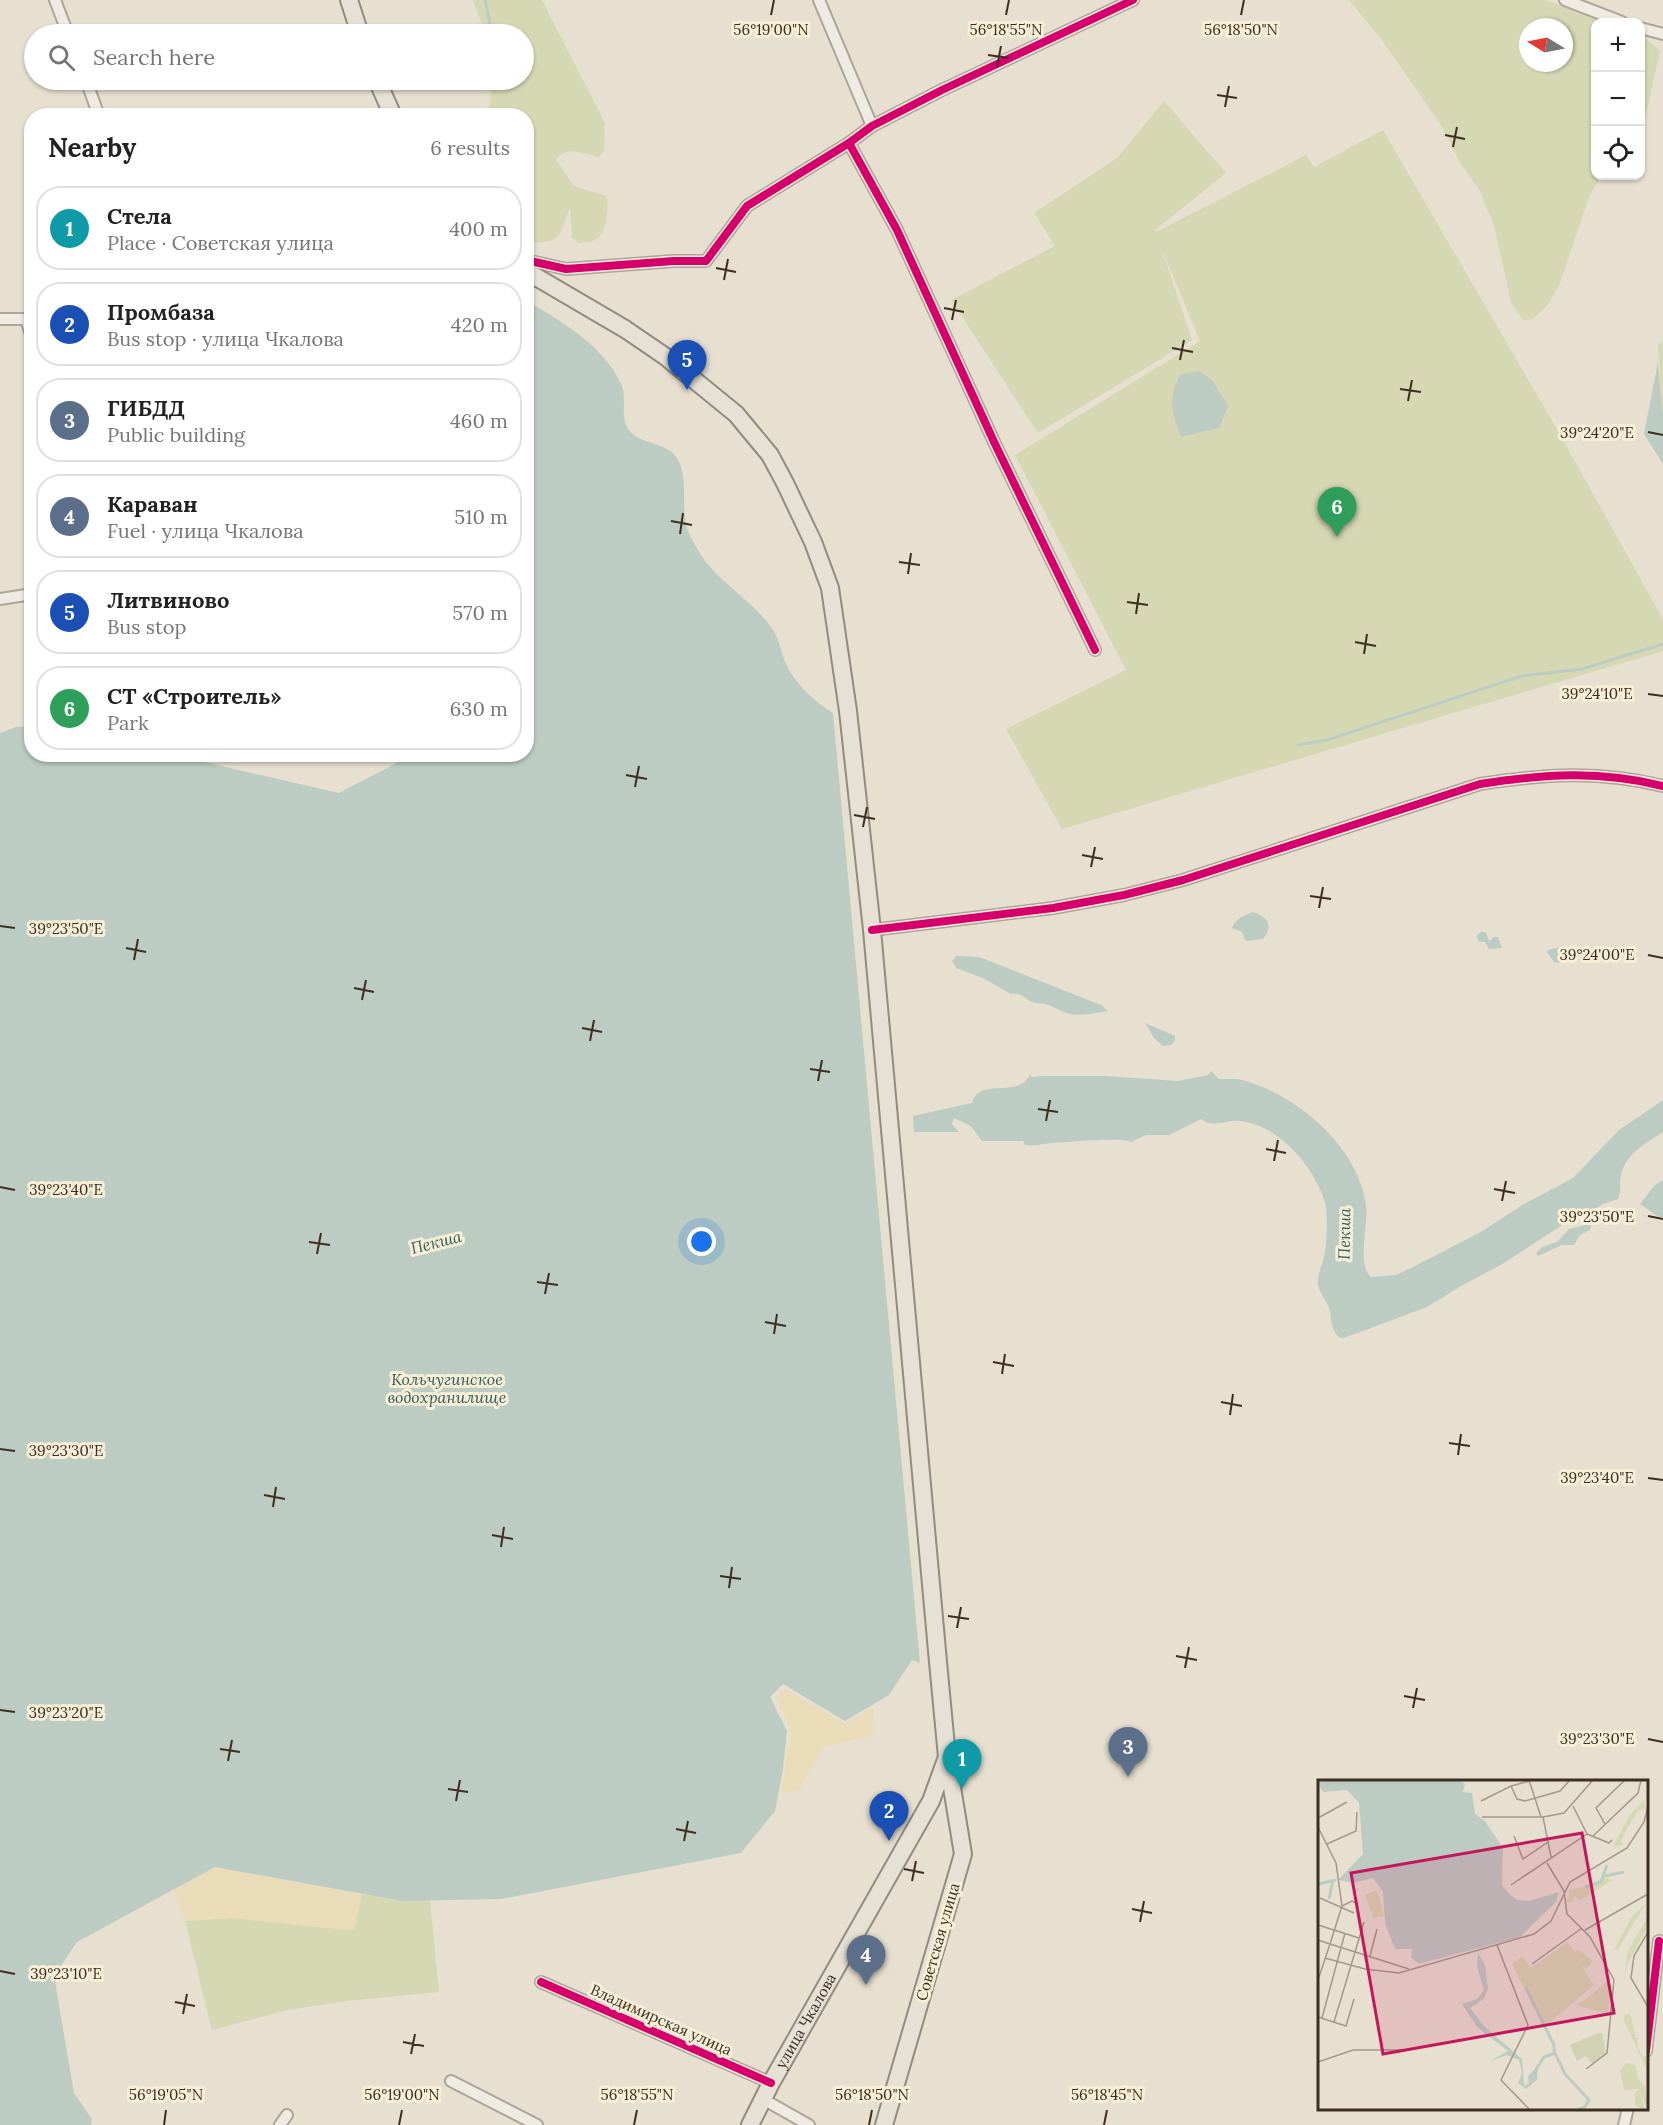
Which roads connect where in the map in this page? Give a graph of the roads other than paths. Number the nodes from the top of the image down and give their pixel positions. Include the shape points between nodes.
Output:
1 (55, 0) edge
2 (349, 0) edge
3 (819, 0) edge
4 (1133, 0) edge
5 (1565, 0) edge
6 (1612, 18) edge
7 (64, 24) edge
8 (357, 24) edge
9 (1645, 29) edge
10 (1663, 34) edge
11 (90, 90) edge
12 (381, 90) edge
13 (96, 108) edge
14 (389, 108) edge
15 (873, 126) junction
16 (849, 143) junction
17 (534, 262) edge
18 (534, 276) edge
19 (0, 319) edge
20 (24, 319) edge
21 (24, 595) edge
22 (0, 599) edge
23 (1095, 650) dead end
24 (1663, 786) edge
25 (872, 930) junction
26 (947, 1757) junction
27 (1659, 1941) dead end
28 (541, 1982) dead end
29 (1648, 2042) edge
30 (451, 2082) dead end
31 (771, 2083) junction
32 (763, 2098) junction
33 (1628, 2110) edge
34 (287, 2115) dead end
35 (280, 2125) edge
36 (537, 2125) edge
37 (750, 2125) edge
38 (809, 2125) edge
39 (884, 2125) edge
40 (1624, 2125) edge

1 - 7 street
2 - 8 main road
3 - 15 street
4 - 15 street
5 - 6 street
9 - 10 street
11 - 13 street
12 - 14 main road
15 - 16 street
16 - 17 street via 747,206 706,261 566,269
16 - 23 street via 897,230
18 - 25 main road, Советская улица via 666,357 736,414 770,454 800,511 830,588
19 - 20 street
21 - 22 street
24 - 25 street via 1633,778 1569,774 1480,784 1183,880 1124,895 1053,908
25 - 26 main road, Советская улица
26 - 31 main road, улица Чкалова via 931,1801
26 - 39 main road, Советская улица via 963,1854
27 - 29 street
28 - 31 street, Владимирская улица
30 - 36 street
31 - 32 main road, улица Чкалова
32 - 37 main road, улица Чкалова
32 - 38 street
33 - 40 street
34 - 35 street

